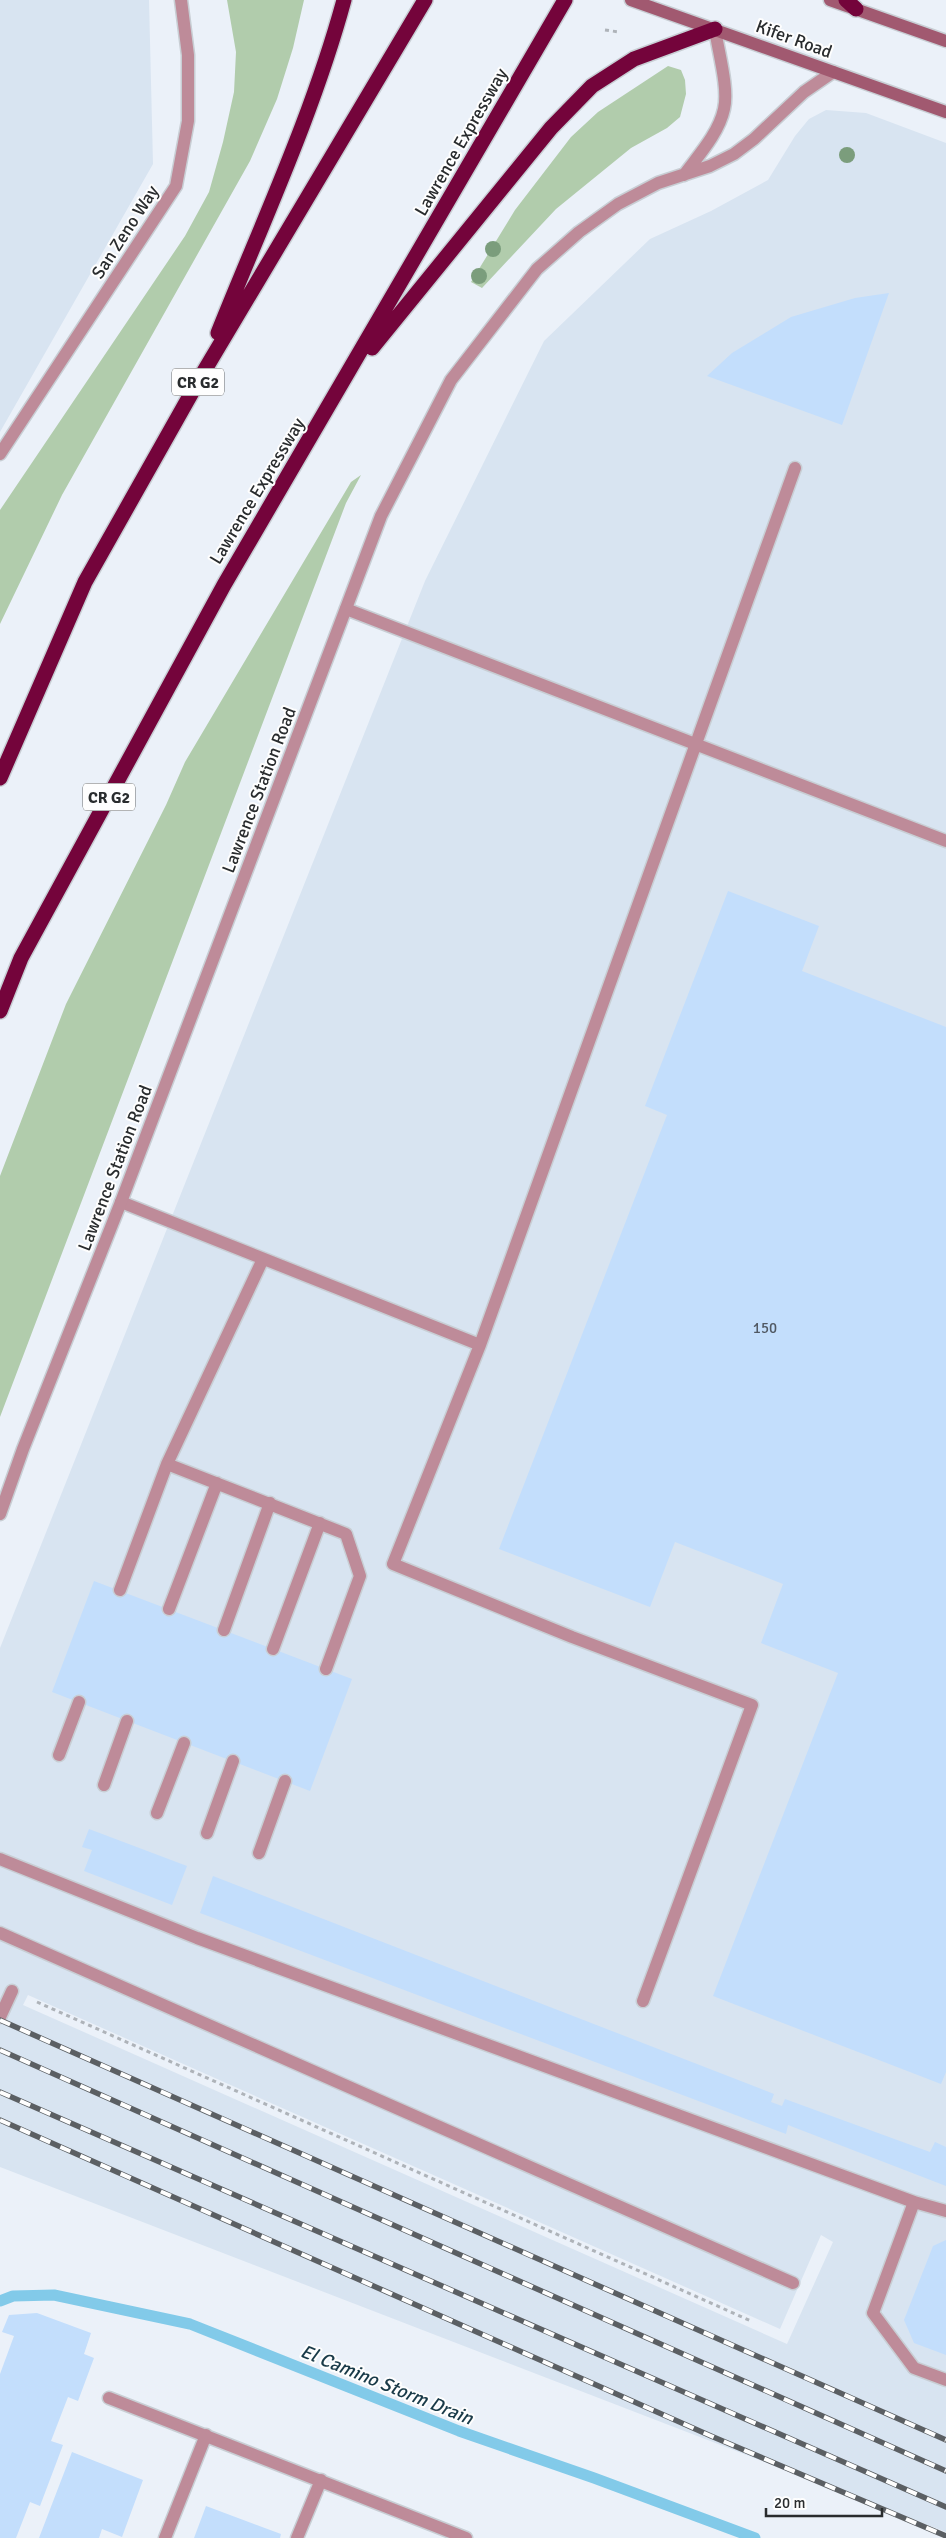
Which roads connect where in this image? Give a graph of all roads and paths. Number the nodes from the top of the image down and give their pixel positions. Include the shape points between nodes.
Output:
1 (182, 0) edge
2 (344, 0) edge
3 (424, 0) edge
4 (565, 0) edge
5 (631, 0) edge
6 (830, 0) edge
7 (851, 4) edge
8 (715, 29) junction
9 (605, 30) dead end
10 (620, 32) dead end
11 (946, 42) edge
12 (833, 72) junction
13 (946, 112) edge
14 (684, 175) junction
15 (200, 378) junction
16 (341, 386) junction
17 (0, 454) edge
18 (795, 468) dead end
19 (346, 609) junction
20 (696, 744) junction
21 (0, 778) edge
22 (946, 841) edge
23 (0, 1012) edge
24 (121, 1202) junction
25 (263, 1259) junction
26 (480, 1345) junction
27 (167, 1464) junction
28 (217, 1483) junction
29 (270, 1504) junction
30 (0, 1514) edge
31 (320, 1523) junction
32 (120, 1590) dead end
33 (169, 1609) dead end
34 (224, 1630) dead end
35 (273, 1649) dead end
36 (326, 1669) dead end
37 (79, 1702) dead end
38 (127, 1721) dead end
39 (184, 1743) dead end
40 (59, 1755) dead end
41 (233, 1761) dead end
42 (285, 1781) dead end
43 (104, 1785) dead end
44 (157, 1813) dead end
45 (207, 1833) dead end
46 (259, 1853) dead end
47 (0, 1859) edge
48 (0, 1933) edge
49 (12, 1991) joint
50 (643, 2001) dead end
51 (0, 2017) edge
52 (914, 2202) junction
53 (946, 2211) edge
54 (793, 2283) dead end
55 (751, 2321) dead end
56 (946, 2380) edge
57 (110, 2398) dead end
58 (206, 2435) junction
59 (321, 2480) junction
60 (165, 2538) edge
61 (297, 2538) edge
62 (466, 2538) edge

1 - 17 street, San Zeno Way via 188,55 188,121 176,186
2 - 15 highway via 334,38 307,109
3 - 15 highway, CR G2
4 - 16 highway, Lawrence Expressway / CR G2
5 - 8 main road, Kifer Road
6 - 7 main road
7 - 11 main road
8 - 12 main road, Kifer Road
8 - 14 street via 724,109 702,151
8 - 16 highway via 634,58 592,86 550,128
9 - 10 path
12 - 13 main road, Kifer Road
12 - 14 street, Lawrence Station Road via 804,92 734,154
14 - 19 street, Lawrence Station Road via 658,183 618,204 578,232 537,269 495,322 451,380 381,516
15 - 21 highway, CR G2 via 85,582
16 - 23 highway, Lawrence Expressway / CR G2 via 219,593 21,958
18 - 20 street
19 - 20 street
19 - 24 street, Lawrence Station Road
20 - 22 street
20 - 26 street
24 - 25 street
24 - 30 street, Lawrence Station Road
25 - 26 street
25 - 27 street
26 - 50 street via 393,1564 572,1637 752,1705
27 - 28 street
27 - 32 street
28 - 29 street
28 - 33 street
29 - 31 street
29 - 34 street
31 - 35 street
31 - 36 street via 346,1534 360,1576
37 - 40 street
38 - 43 street
39 - 44 street
41 - 45 street
42 - 46 street
47 - 52 street via 197,1938
48 - 54 street
49 - 51 street
49 - 55 path
52 - 53 street
52 - 56 street via 873,2313 914,2368
57 - 58 street
58 - 59 street
58 - 60 street
59 - 61 street
59 - 62 street

